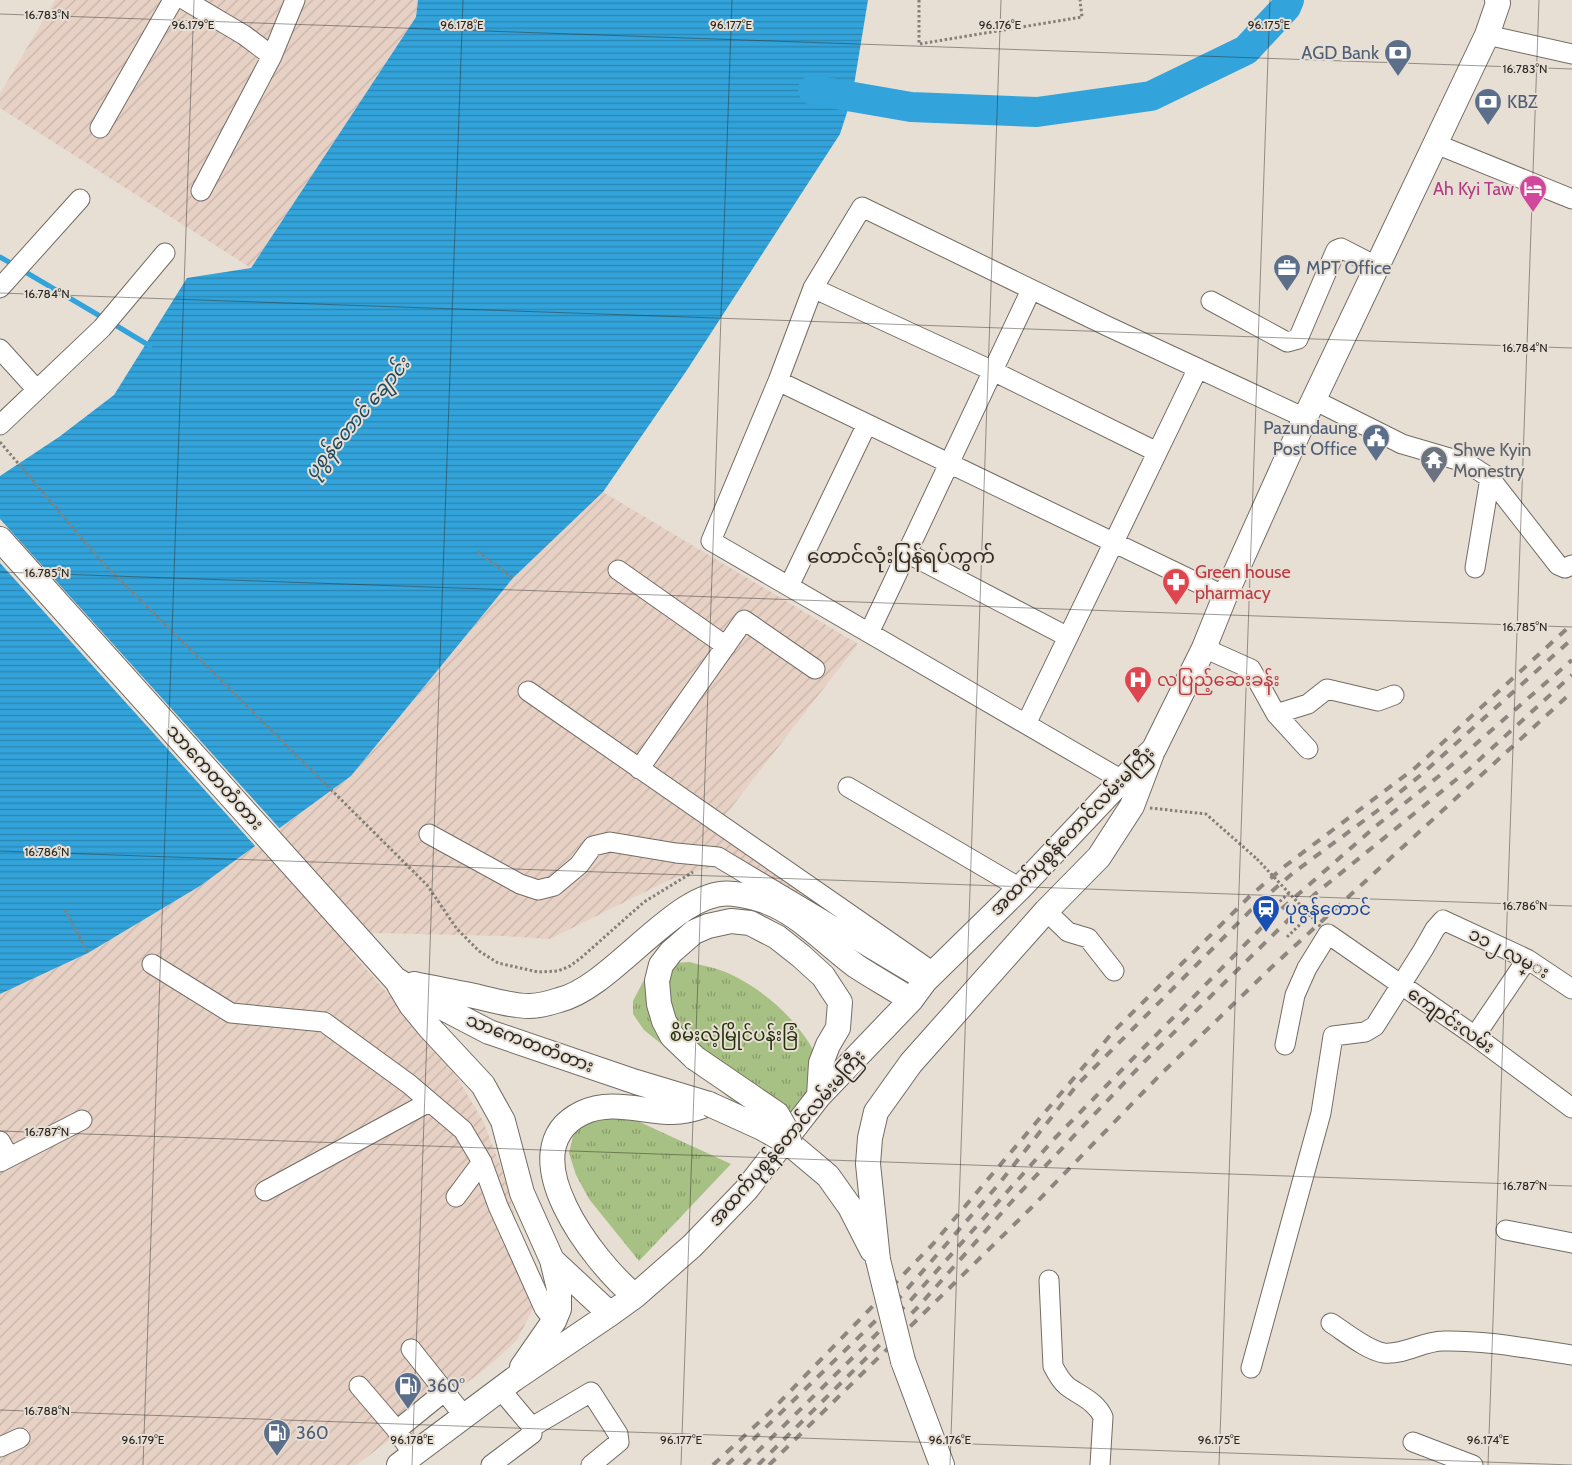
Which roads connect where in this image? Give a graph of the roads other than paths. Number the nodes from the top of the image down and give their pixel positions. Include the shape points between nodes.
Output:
1 (173, 0) edge
2 (185, 0) edge
3 (296, 0) edge
4 (1498, 1) edge
5 (1487, 35) junction
6 (1572, 54) edge
7 (272, 56) junction
8 (100, 128) dead end
9 (1436, 144) junction
10 (201, 191) dead end
11 (80, 199) dead end
12 (1572, 199) edge
13 (165, 253) dead end
14 (1378, 267) junction
15 (0, 288) edge
16 (813, 288) junction
17 (1031, 290) junction
18 (1211, 301) dead end
19 (0, 350) edge
20 (1198, 368) junction
21 (993, 371) junction
22 (778, 381) junction
23 (37, 390) junction
24 (1309, 409) junction
25 (867, 424) junction
26 (0, 425) edge
27 (1158, 452) junction
28 (949, 464) junction
29 (1490, 478) junction
30 (0, 538) edge
31 (1114, 542) junction
32 (907, 553) junction
33 (1572, 566) edge
34 (1475, 568) dead end
35 (618, 570) dead end
36 (789, 586) junction
37 (1225, 596) junction
38 (869, 633) junction
39 (1068, 638) junction
40 (726, 646) junction
41 (1204, 648) junction
42 (815, 669) dead end
43 (528, 691) dead end
44 (1394, 696) dead end
45 (1276, 714) junction
46 (1026, 724) junction
47 (1154, 748) junction
48 (1308, 749) dead end
49 (638, 769) junction
50 (1122, 780) junction
51 (848, 787) dead end
52 (429, 834) dead end
53 (1020, 888) junction
54 (1046, 912) junction
55 (1527, 959) junction
56 (152, 964) dead end
57 (1114, 971) dead end
58 (929, 977) junction
59 (395, 979) junction
60 (1401, 984) junction
61 (1572, 989) edge
62 (911, 1000) junction
63 (1475, 1036) junction
64 (1285, 1045) dead end
65 (819, 1096) junction
66 (429, 1102) junction
67 (709, 1104) junction
68 (1572, 1108) edge
69 (82, 1120) dead end
70 (790, 1144) junction
71 (3, 1153) edge
72 (482, 1162) junction
73 (265, 1191) dead end
74 (456, 1197) dead end
75 (1506, 1230) dead end
76 (1572, 1243) edge
77 (552, 1260) junction
78 (878, 1260) junction
79 (1049, 1280) dead end
80 (635, 1296) junction
81 (610, 1314) junction
82 (554, 1321) junction
83 (1332, 1323) dead end
84 (411, 1349) dead end
85 (1572, 1355) edge
86 (1250, 1368) dead end
87 (507, 1384) junction
88 (360, 1386) dead end
89 (445, 1392) junction
90 (464, 1416) junction
91 (395, 1428) junction
92 (532, 1428) junction
93 (20, 1438) dead end
94 (1413, 1442) dead end
95 (0, 1448) edge
96 (406, 1460) edge
97 (491, 1465) edge
98 (591, 1465) edge
99 (942, 1465) edge
100 (1100, 1465) edge
101 (1473, 1465) edge

1 - 8 street
2 - 7 street via 244,35
3 - 7 street
4 - 5 main road, အထက်ပုစွန်တောင်လမ်းမကြီး
5 - 6 street
5 - 9 main road, အထက်ပုစွန်တောင်လမ်းမကြီး
7 - 10 street
9 - 12 street
9 - 14 main road, အထက်ပုစွန်တောင်လမ်းမကြီး
11 - 15 street
13 - 23 street via 102,328
14 - 18 street via 1341,248 1336,250 1298,339 1287,342
14 - 24 main road, အထက်ပုစွန်တောင်လမ်းမကြီး
16 - 17 street via 862,207
16 - 21 street
16 - 22 street
17 - 20 street
17 - 21 street
19 - 23 street
20 - 24 street
20 - 27 street
21 - 27 street
21 - 28 street
22 - 25 street
22 - 36 street via 711,541
23 - 26 street
24 - 29 street via 1402,444 1467,463
24 - 37 main road, အထက်ပုစွန်တောင်လမ်းမကြီး
25 - 28 street
25 - 36 street
27 - 31 street
28 - 31 street
28 - 32 street
29 - 33 street via 1558,566
29 - 34 street
30 - 59 main road, သာကေတတံတား
31 - 37 street
31 - 39 street
32 - 38 street
32 - 39 street
35 - 40 street
36 - 38 street
37 - 41 main road, အထက်ပုစွန်တောင်လမ်းမကြီး
38 - 46 street
39 - 46 street
40 - 42 street via 744,620
40 - 49 street
41 - 45 street via 1251,669
41 - 47 main road, အထက်ပုစွန်တောင်လမ်းမကြီး
43 - 49 street
44 - 45 street via 1378,701 1327,689 1308,704
45 - 48 street
46 - 50 street
47 - 50 main road, အထက်ပုစွန်တောင်လမ်းမကြီး
47 - 54 main road via 1132,806 1099,857
49 - 58 street
50 - 53 main road, အထက်ပုစွန်တောင်လမ်းမကြီး
51 - 53 street
52 - 58 street via 520,884 538,890 554,886 579,865 593,846 610,842 718,857
53 - 58 main road, အထက်ပုစွန်တောင်လမ်းမကြီး
54 - 57 street via 1068,932 1088,938
54 - 78 main road via 911,1063 876,1112 868,1164
55 - 60 street, ၁၁၂ လမ္း via 1444,920
55 - 61 street, ၁၁၂ လမ္း
55 - 63 street
56 - 66 street via 231,1013 324,1022
58 - 62 main road, အထက်ပုစွန်တောင်လမ်းမကြီး
59 - 62 main road via 504,1003 530,1006 562,1000 591,985 691,905 712,896 732,893 774,904 808,926 857,966
59 - 67 main road, သာကေတတံတား via 489,1032
59 - 77 main road via 430,1028 483,1085 503,1121 522,1193
60 - 63 street, ကျောင်းလမ်း
60 - 64 street, ကျောင်းလမ်း via 1325,930 1294,995
60 - 86 street via 1375,1026 1370,1030 1334,1036 1332,1040 1321,1113
62 - 65 main road, အထက်ပုစွန်တောင်လမ်းမကြီး
63 - 68 street, ကျောင်းလမ်း
65 - 70 main road, bridge via 821,1063 838,1028 840,1002 823,976 777,937 750,924 731,921 708,926 694,932 671,952 661,965 657,981 659,1004 672,1036 695,1058 777,1114 786,1128
65 - 80 main road, အထက်ပုစွန်တောင်လမ်းမကြီး via 746,1190 692,1246
66 - 72 street via 463,1130
66 - 73 street
67 - 70 main road, သာကေတတံတား, bridge
67 - 80 main road via 672,1112 620,1106 594,1109 582,1112 558,1134 552,1151 561,1200 592,1252
69 - 71 street
70 - 78 main road, သာကေတတံတား via 828,1176 850,1207
72 - 74 street
72 - 82 street via 544,1308
75 - 76 street
77 - 81 main road
77 - 82 main road via 560,1298
78 - 99 main road, သာကေတတံတား, bridge via 903,1361
79 - 100 street via 1053,1366 1067,1386 1092,1402 1103,1417
80 - 81 main road, အထက်ပုစွန်တောင်လမ်းမကြီး
81 - 87 main road, အထက်ပုစွန်တောင်လမ်းမကြီး
82 - 87 main road
83 - 85 street via 1366,1346 1383,1353 1403,1352 1441,1341 1484,1342
84 - 89 street
87 - 90 main road, အထက်ပုစွန်တောင်လမ်းမကြီး
87 - 92 street
88 - 91 street
89 - 90 street
89 - 91 street
90 - 96 main road, အထက်ပုစွန်တောင်လမ်းမကြီး
91 - 96 street
92 - 97 street via 532,1434
92 - 98 street via 591,1392 618,1434 619,1442
93 - 95 street
94 - 101 street

